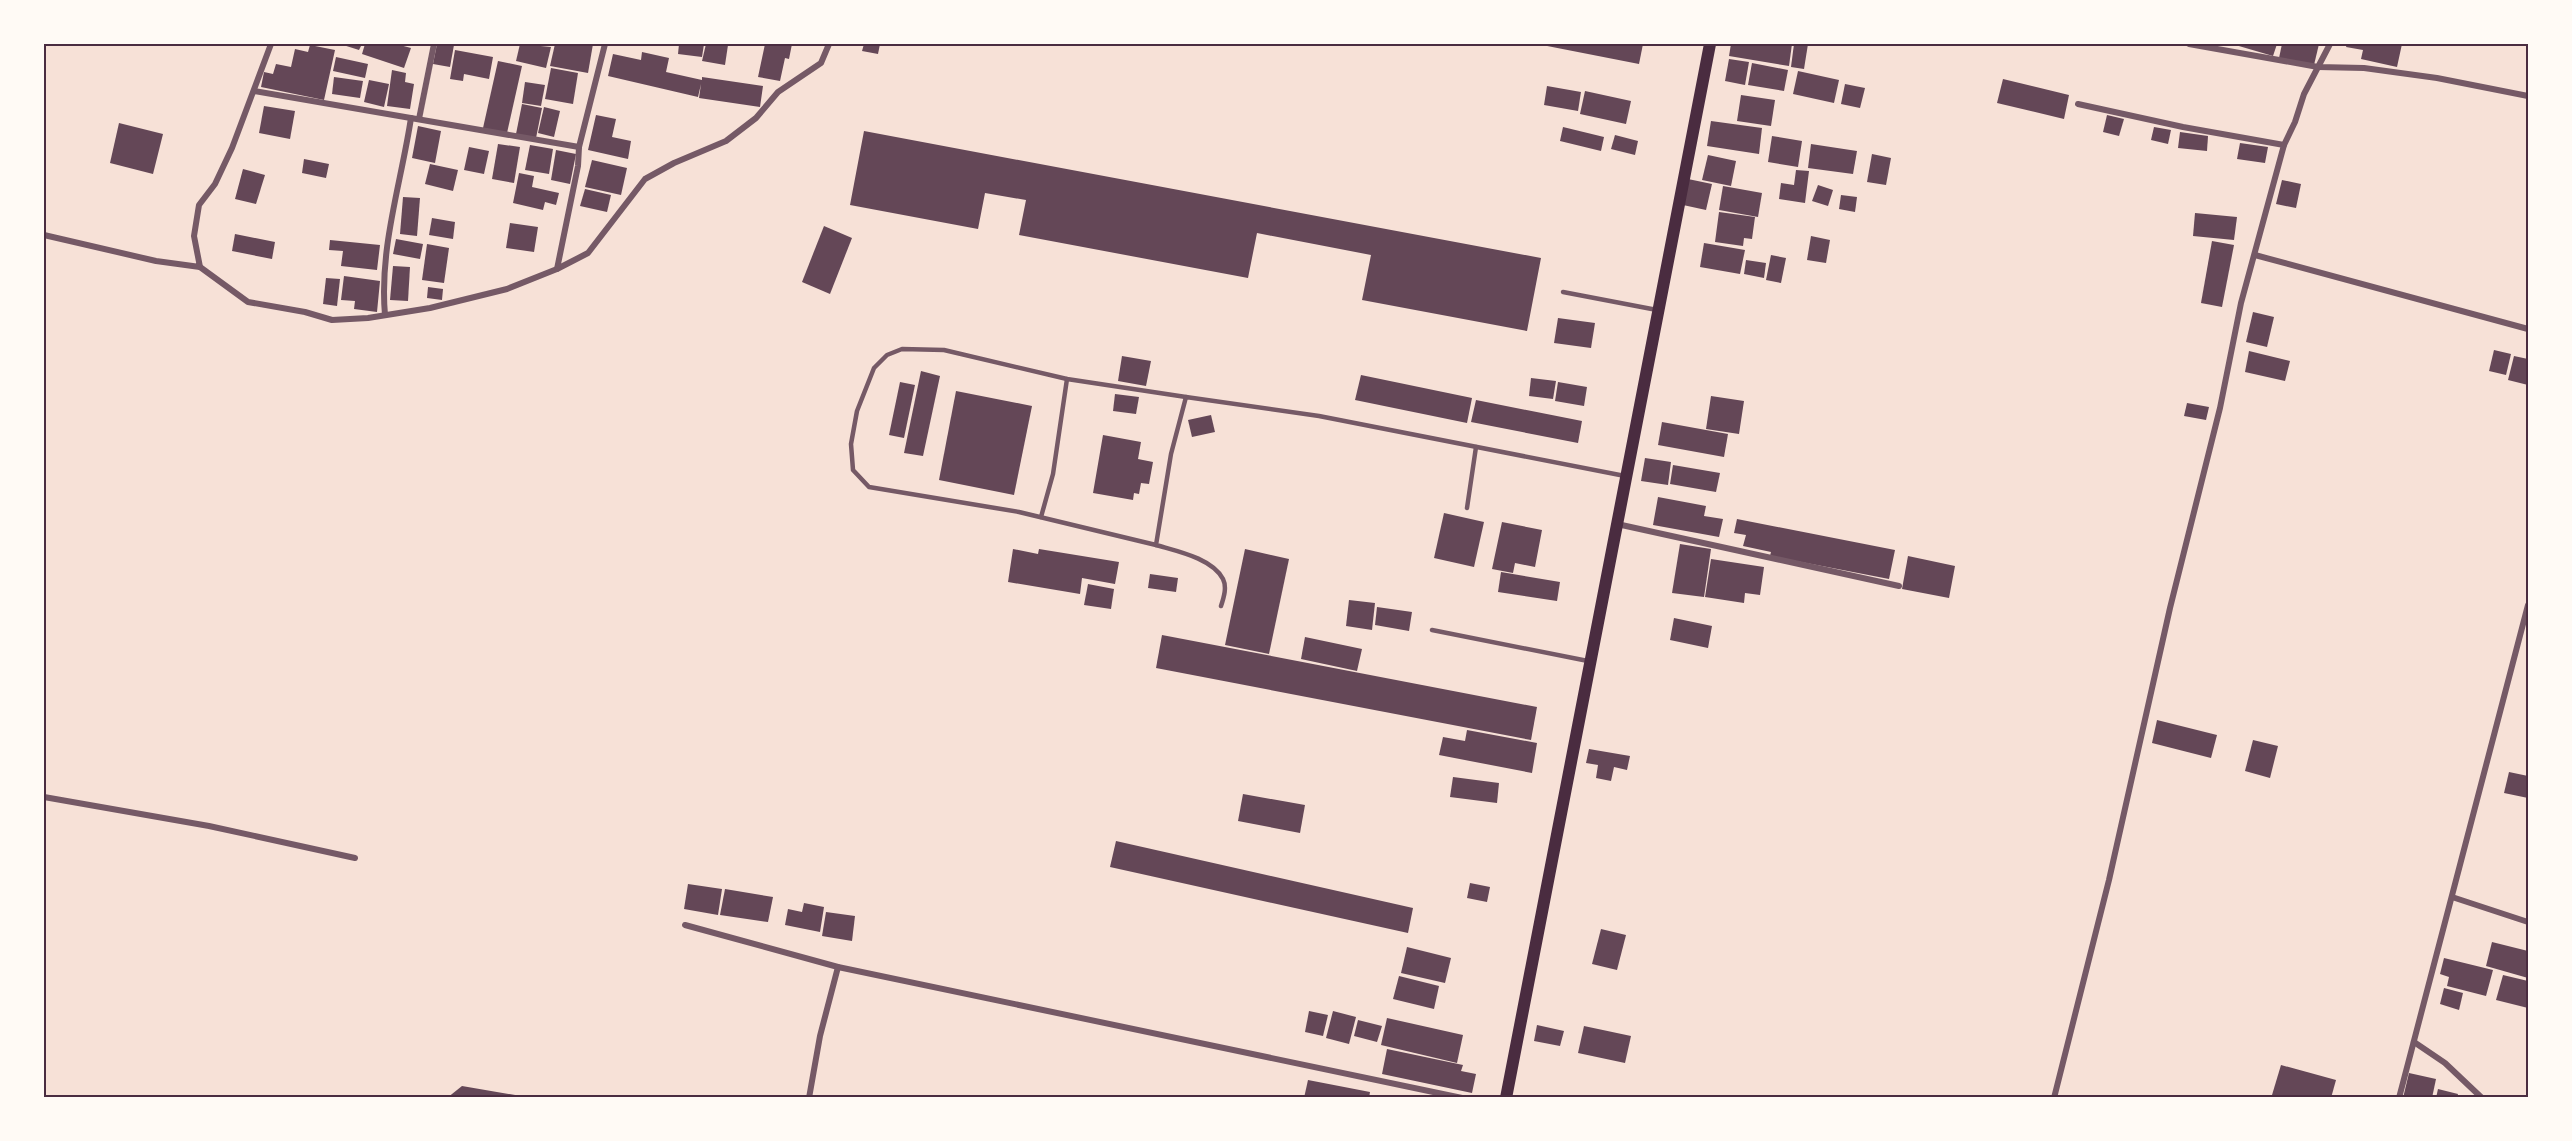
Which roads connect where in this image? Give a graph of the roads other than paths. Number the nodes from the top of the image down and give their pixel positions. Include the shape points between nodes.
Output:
1 (271, 44) edge
2 (434, 44) edge
3 (605, 44) edge
4 (829, 44) edge
5 (1710, 44) edge
6 (2189, 44) edge
7 (2330, 44) edge
8 (2230, 47) edge
9 (2318, 67) junction
10 (254, 91) junction
11 (2529, 96) edge
12 (2078, 104) dead end
13 (411, 118) junction
14 (419, 119) junction
15 (2284, 145) junction
16 (579, 147) junction
17 (44, 235) edge
18 (2255, 255) junction
19 (200, 267) junction
20 (557, 270) junction
21 (1563, 292) dead end
22 (1659, 310) junction
23 (385, 315) junction
24 (2529, 329) edge
25 (1067, 379) junction
26 (1186, 397) junction
27 (1476, 447) junction
28 (1626, 476) junction
29 (1467, 508) dead end
30 (1041, 518) junction
31 (1617, 524) junction
32 (1156, 545) junction
33 (1899, 586) dead end
34 (2529, 605) edge
35 (1221, 606) dead end
36 (1432, 630) dead end
37 (1591, 662) junction
38 (44, 797) edge
39 (355, 858) dead end
40 (2452, 897) junction
41 (2529, 922) edge
42 (685, 925) dead end
43 (838, 967) junction
44 (2414, 1042) junction
45 (809, 1098) edge
46 (1462, 1098) edge
47 (1506, 1098) edge
48 (2054, 1098) edge
49 (2399, 1098) edge
50 (2482, 1098) edge

1 - 10 street
2 - 14 street
3 - 16 street
4 - 20 street via 821,63 778,92 756,118 726,141 645,179 588,253
5 - 22 main road
6 - 8 street
7 - 9 street
8 - 9 street
9 - 11 street via 2395,72
9 - 15 street
10 - 13 street
10 - 19 street via 215,184 199,205 194,236
12 - 15 street
13 - 14 street
13 - 23 street via 390,217 382,288
14 - 16 street
15 - 18 street
16 - 20 street
17 - 19 street
18 - 24 street
18 - 48 street
19 - 23 street via 248,302 332,320
20 - 23 street via 507,289
21 - 22 lane
22 - 28 main road
25 - 26 lane
25 - 30 lane via 1053,474
25 - 30 lane via 944,350 902,349 887,355 874,368 857,411 851,444 853,470 869,487
26 - 27 lane via 1319,416
26 - 32 lane via 1171,454
27 - 28 lane
27 - 29 lane
28 - 31 main road
30 - 32 lane
31 - 33 street
31 - 37 main road
32 - 35 lane via 1209,565 1222,578 1225,590
34 - 40 street
36 - 37 lane
37 - 47 main road
38 - 39 street via 209,826
40 - 41 street
40 - 44 street
42 - 43 street
43 - 45 street
43 - 46 street
44 - 49 street
44 - 50 street via 2445,1063

